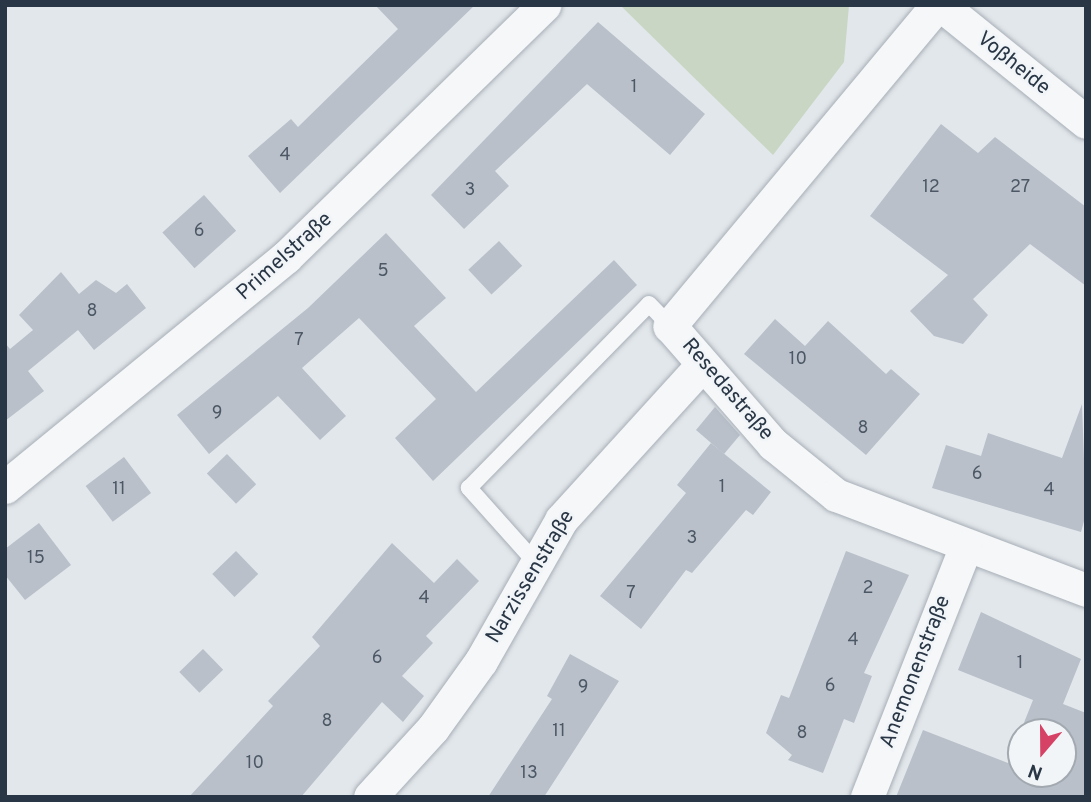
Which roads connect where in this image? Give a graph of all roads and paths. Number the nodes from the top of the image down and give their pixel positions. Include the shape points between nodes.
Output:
1 (544, 5) edge
2 (939, 5) edge
3 (1086, 122) edge
4 (670, 326) junction
5 (702, 365) junction
6 (5, 487) edge
7 (965, 548) junction
8 (536, 563) junction
9 (1086, 590) edge
10 (370, 797) edge
11 (867, 797) edge

1 - 6 street, Primelstraße via 276,266
2 - 3 street, Voßheide
2 - 4 street, Resedastraße
4 - 5 street, Resedastraße
4 - 8 lane via 649,304 469,488
5 - 7 street, Resedastraße via 773,444 836,495
5 - 8 street, Narzissenstraße via 561,520
7 - 9 street, Resedastraße
7 - 11 street, Anemonenstraße
8 - 10 street, Narzissenstraße via 481,660 433,728

